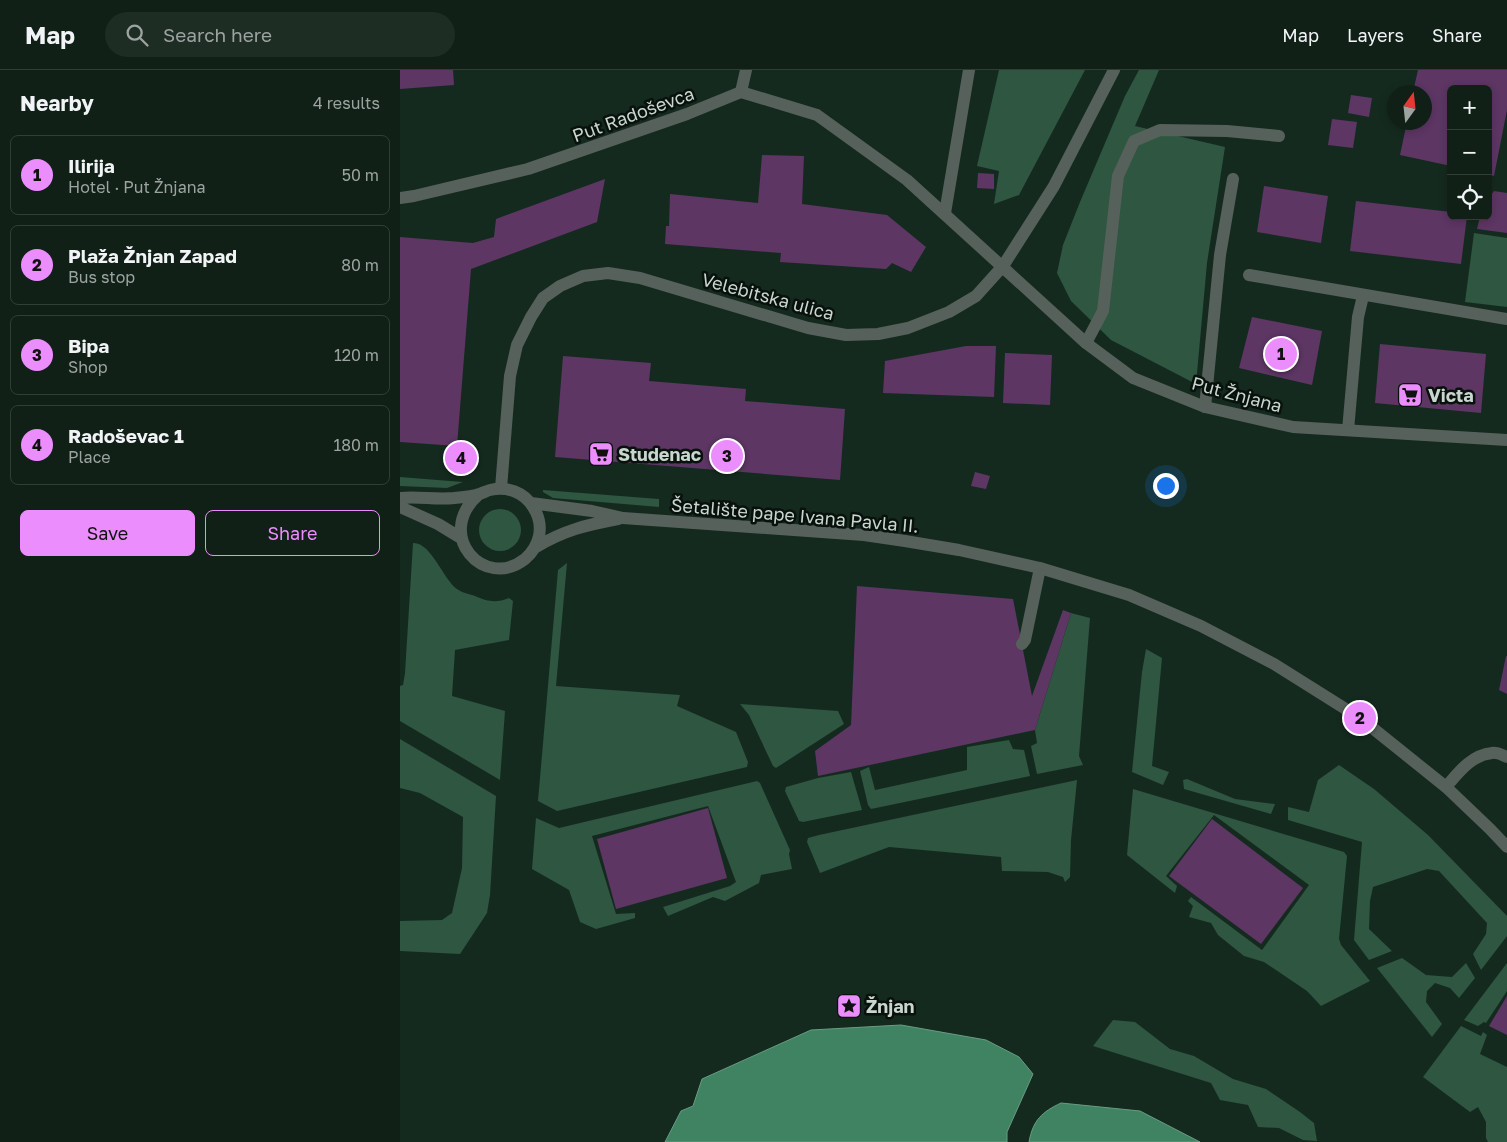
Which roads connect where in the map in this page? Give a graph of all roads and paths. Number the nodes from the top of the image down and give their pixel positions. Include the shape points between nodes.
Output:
1 (746, 70) edge
2 (969, 70) edge
3 (1114, 70) edge
4 (741, 92) junction
5 (1279, 136) dead end
6 (1232, 179) dead end
7 (400, 198) edge
8 (945, 212) junction
9 (1003, 266) junction
10 (1249, 275) dead end
11 (1363, 296) junction
12 (1507, 319) edge
13 (1086, 343) junction
14 (1205, 407) junction
15 (1348, 430) junction
16 (1507, 440) edge
17 (501, 488) junction
18 (478, 495) junction
19 (400, 498) edge
20 (531, 503) junction
21 (400, 507) edge
22 (623, 518) junction
23 (461, 538) junction
24 (536, 547) junction
25 (1040, 568) junction
26 (1022, 644) dead end
27 (1507, 757) edge
28 (1446, 788) junction
29 (1507, 847) edge

1 - 4 street
2 - 8 street
3 - 9 street, Velebitska ulica via 1054,186
4 - 7 street, Put Radoševca via 528,169
4 - 8 street via 817,115 907,180
5 - 13 street via 1160,130 1134,141 1118,176 1103,311
6 - 14 street via 1220,254
8 - 9 street
9 - 13 street, Put Žnjana
9 - 17 street, Velebitska ulica via 976,296 950,312 908,328 878,334 846,335 808,328 640,278 616,274 583,276 560,286 543,298 517,345 509,386
10 - 11 street
11 - 12 street
11 - 15 street via 1358,316
13 - 14 street, Put Žnjana via 1133,378
14 - 15 street, Put Žnjana via 1293,427
15 - 16 street, Put Žnjana
17 - 18 street
17 - 20 street, Šetalište pape Ivana Pavla II. via 522,495
18 - 19 street via 451,499
18 - 23 street via 462,514
20 - 22 street, Šetalište pape Ivana Pavla II.
20 - 24 street via 540,524
21 - 23 street, Šetalište pape Ivana Pavla II.
22 - 24 street, Šetalište pape Ivana Pavla II. via 581,526
22 - 25 street, Šetalište pape Ivana Pavla II. via 864,535 959,550
23 - 24 street, Šetalište pape Ivana Pavla II. via 474,559 496,568 519,563
25 - 26 street
25 - 28 street, Šetalište pape Ivana Pavla II. via 1129,595 1201,626 1274,664 1360,718
27 - 28 street via 1493,752 1475,758
28 - 29 street, Šetalište pape Ivana Pavla II.

